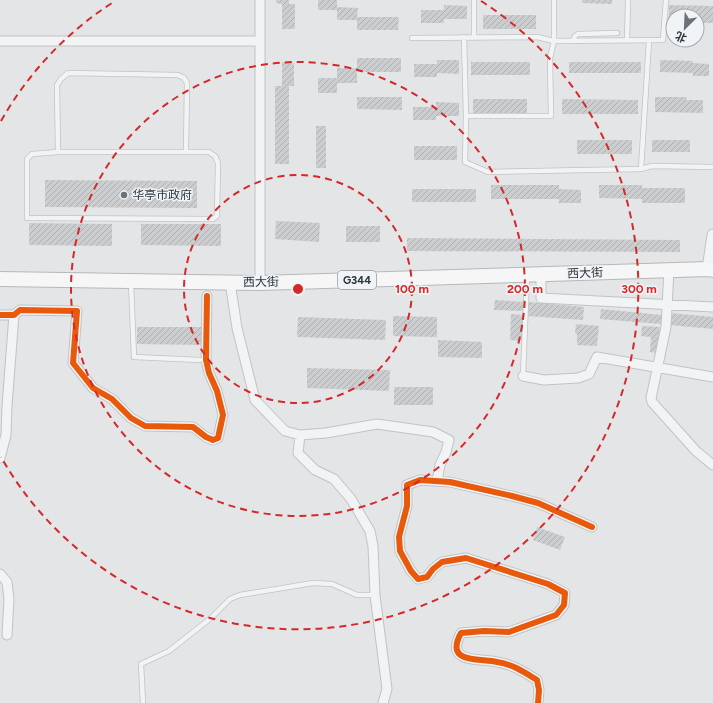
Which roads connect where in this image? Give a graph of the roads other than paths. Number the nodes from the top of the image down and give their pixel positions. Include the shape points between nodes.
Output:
1 (260, 0) edge
2 (474, 0) edge
3 (554, 0) edge
4 (628, 0) edge
5 (666, 0) edge
6 (617, 33) dead end
7 (464, 37) junction
8 (474, 37) junction
9 (412, 38) dead end
10 (260, 40) junction
11 (0, 41) edge
12 (554, 41) junction
13 (573, 41) junction
14 (627, 41) junction
15 (649, 41) junction
16 (466, 116) junction
17 (58, 152) junction
18 (186, 152) junction
19 (713, 167) edge
20 (641, 169) junction
21 (713, 236) edge
22 (710, 269) edge
23 (668, 270) junction
24 (534, 274) junction
25 (0, 279) edge
26 (131, 281) junction
27 (230, 282) junction
28 (260, 283) junction
29 (207, 296) dead end
30 (667, 304) junction
31 (713, 307) edge
32 (0, 315) edge
33 (14, 315) junction
34 (200, 360) dead end
35 (658, 368) junction
36 (523, 376) joint
37 (713, 377) edge
38 (300, 435) junction
39 (0, 458) edge
40 (713, 465) edge
41 (437, 481) junction
42 (592, 527) dead end
43 (0, 574) edge
44 (375, 595) junction
45 (8, 635) dead end
46 (143, 703) edge
47 (383, 703) edge
48 (538, 703) edge

1 - 10 street
2 - 8 lane
3 - 12 lane
4 - 14 lane
5 - 15 lane via 663,40
6 - 13 lane via 578,34
7 - 8 lane
7 - 9 lane
7 - 16 lane
8 - 12 lane via 537,37
10 - 11 street
10 - 28 street
12 - 13 lane
12 - 16 lane via 550,58 551,116
13 - 14 lane
14 - 15 lane
15 - 20 lane
16 - 20 lane via 465,162 488,172
17 - 18 lane
17 - 18 lane via 57,84 68,73 178,75 184,78 187,83
17 - 18 lane via 32,154 27,159 27,218 213,219 217,216 218,163 215,156 209,152
19 - 20 lane via 652,166
21 - 22 street
22 - 23 highway, 西大街 / G344
23 - 24 highway, 西大街 / G344
23 - 30 street
24 - 28 highway, 西大街 / G344
24 - 30 street via 541,298
24 - 36 lane
25 - 26 highway, 西大街 / G344
26 - 27 highway, 西大街 / G344
26 - 34 lane via 134,357
27 - 28 highway, 西大街 / G344
27 - 38 street via 237,328 255,400 285,431
29 - 33 street via 206,360 222,415 218,438 213,440 193,427 145,426 131,418 112,398 93,388 73,363 77,310 20,310
30 - 31 street
30 - 35 street via 666,327
32 - 33 street
33 - 39 street via 6,436
35 - 36 street via 597,357 589,374 578,378 544,380
35 - 37 street
35 - 40 street via 652,402 696,451
38 - 41 street via 377,424 433,432 449,440
38 - 44 street via 298,454 315,470 334,479 351,499 370,531
41 - 42 street via 538,503
41 - 48 street via 420,480 407,485 407,506 399,537 400,551 418,579 427,577 442,562 466,558 548,584 565,593 564,605 556,615 509,632 461,633 456,641 456,648 461,656 470,660 498,662 517,668 537,680
43 - 45 street via 7,582
44 - 46 lane via 357,595 332,584 313,583 240,595 230,599 211,618 169,651 141,664
44 - 47 street via 387,689

